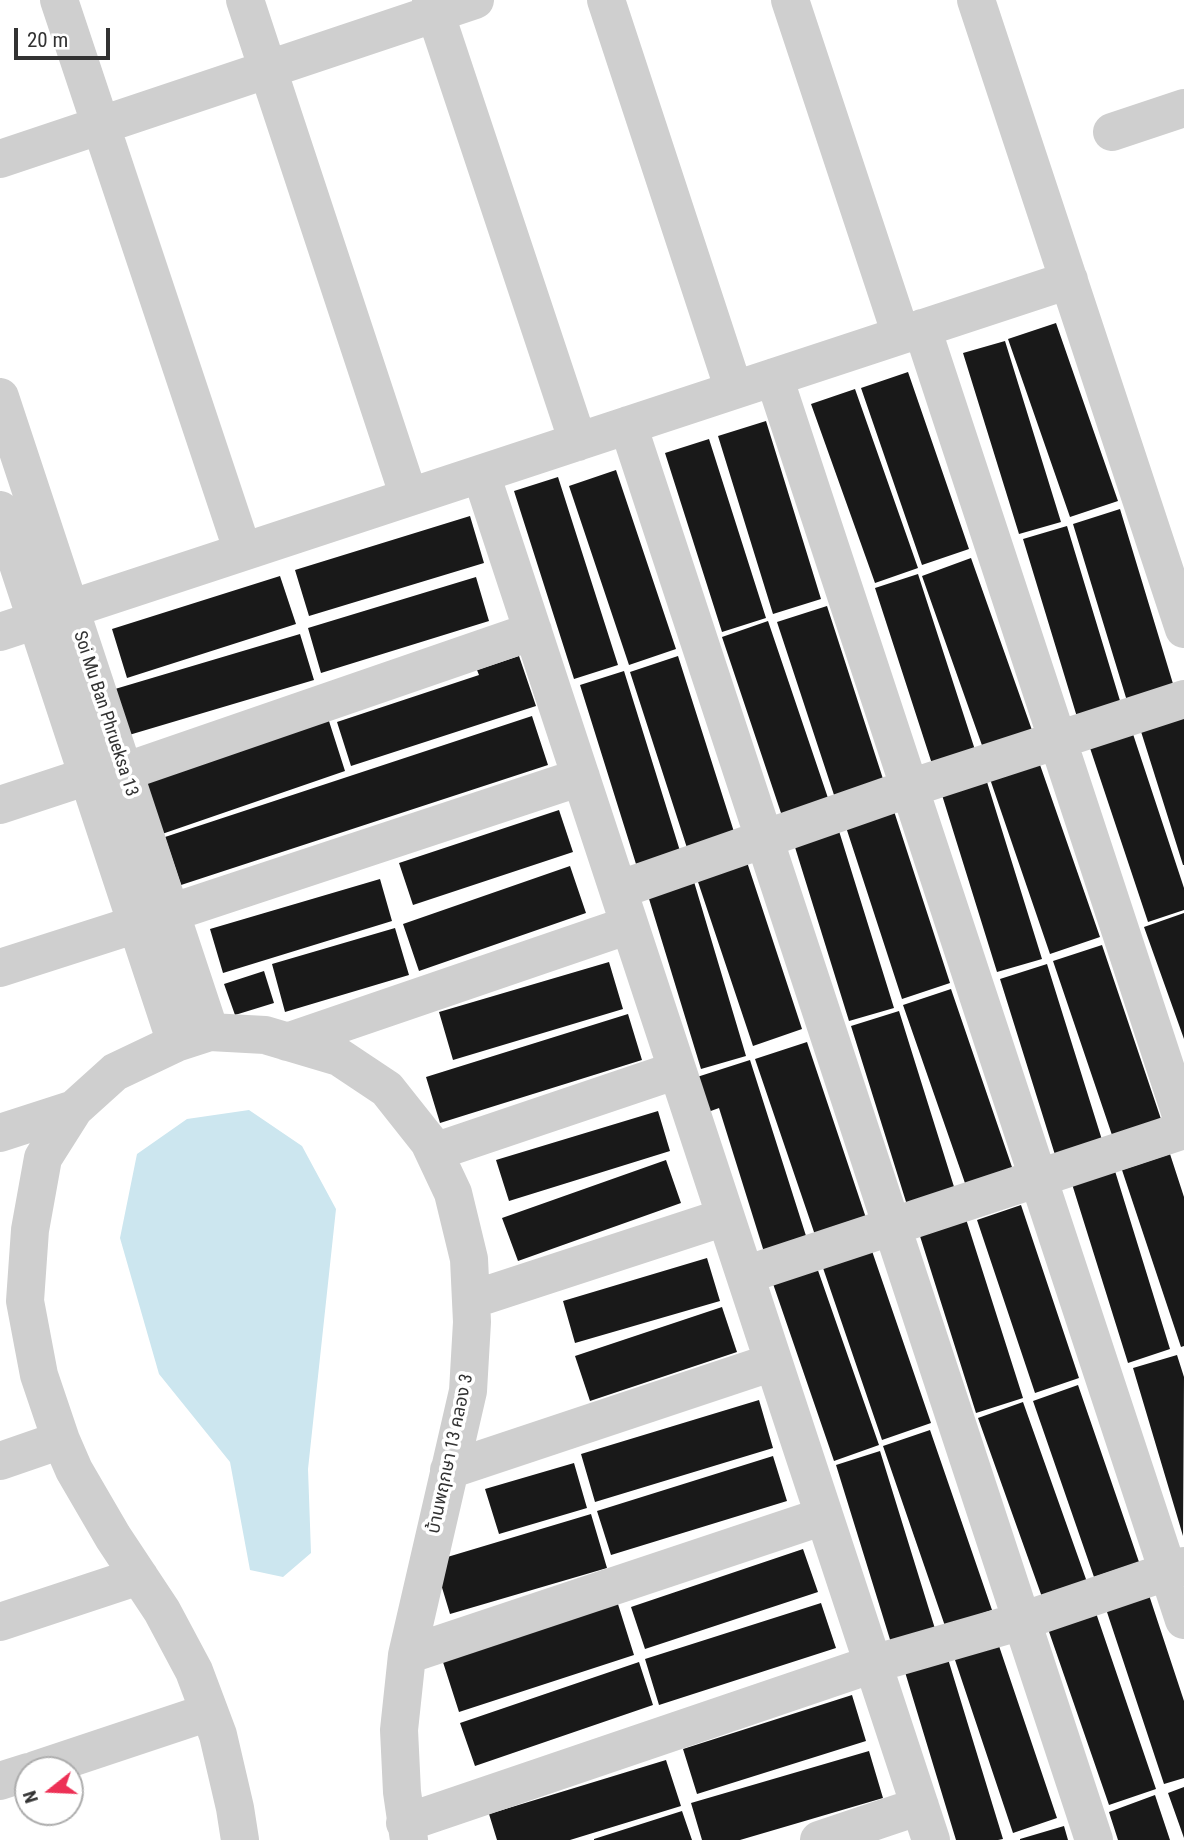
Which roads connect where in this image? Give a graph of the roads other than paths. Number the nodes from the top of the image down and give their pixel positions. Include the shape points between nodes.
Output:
1 (59, 0) edge
2 (245, 0) edge
3 (475, 0) edge
4 (606, 0) edge
5 (790, 0) edge
6 (976, 0) edge
7 (433, 7) edge
8 (268, 69) junction
9 (1184, 108) edge
10 (100, 125) junction
11 (1111, 132) dead end
12 (0, 159) edge
13 (1069, 280) junction
14 (912, 332) junction
15 (774, 377) junction
16 (734, 390) junction
17 (0, 397) edge
18 (628, 425) junction
19 (578, 442) junction
20 (481, 474) junction
21 (409, 498) junction
22 (0, 510) edge
23 (243, 552) junction
24 (53, 615) junction
25 (1184, 629) edge
26 (533, 631) junction
27 (0, 632) edge
28 (1184, 699) edge
29 (1057, 738) junction
30 (106, 774) junction
31 (581, 777) junction
32 (910, 788) junction
33 (0, 805) edge
34 (764, 838) junction
35 (624, 907) junction
36 (154, 918) junction
37 (0, 968) edge
38 (193, 1037) junction
39 (287, 1042) junction
40 (677, 1070) junction
41 (74, 1109) junction
42 (1184, 1124) edge
43 (1184, 1130) edge
44 (0, 1133) edge
45 (434, 1152) junction
46 (1039, 1180) junction
47 (725, 1217) junction
48 (892, 1227) junction
49 (745, 1275) junction
50 (13, 1299) edge
51 (471, 1300) junction
52 (773, 1362) junction
53 (61, 1440) junction
54 (0, 1461) edge
55 (449, 1470) junction
56 (824, 1516) junction
57 (1176, 1568) edge
58 (139, 1576) junction
59 (1184, 1620) edge
60 (1022, 1621) junction
61 (0, 1622) edge
62 (407, 1655) junction
63 (873, 1664) junction
64 (209, 1712) junction
65 (77, 1756) edge
66 (925, 1823) edge
67 (407, 1832) edge
68 (240, 1840) edge
69 (819, 1840) edge
70 (1094, 1840) edge

1 - 10 street
2 - 8 street
3 - 7 street
4 - 16 street
5 - 14 street
6 - 13 street
7 - 8 street
7 - 19 street
8 - 10 street
8 - 21 street
9 - 11 street
10 - 12 street
10 - 23 street
13 - 14 street
13 - 25 street
14 - 15 street
14 - 29 street
15 - 16 street
15 - 32 street
16 - 18 street
17 - 24 street, Soi Mu Ban Phrueksa 13
18 - 19 street
18 - 34 street
19 - 20 street
20 - 21 street
20 - 26 street
21 - 23 street
22 - 24 street, Soi Mu Ban Phrueksa 13
23 - 24 street
24 - 27 street
24 - 30 street, Soi Mu Ban Phrueksa 13
26 - 30 street
26 - 31 street
28 - 29 street
29 - 32 street
29 - 42 street
30 - 33 street
30 - 36 street, Soi Mu Ban Phrueksa 13
31 - 35 street
31 - 36 street
32 - 34 street
32 - 46 street
34 - 35 street
34 - 48 street
35 - 39 street
35 - 40 street
36 - 37 street
36 - 38 street, Soi Mu Ban Phrueksa 13
38 - 39 street, บ้านพฤกษา 13 คลอง 3 via 265,1035
38 - 41 street, บ้านพฤกษา 13 คลอง 3 via 115,1072
39 - 45 street, บ้านพฤกษา 13 คลอง 3 via 338,1057 387,1089
40 - 45 street
40 - 47 street
41 - 44 street
41 - 50 street, บ้านพฤกษา 13 คลอง 3 via 43,1158
43 - 46 street
45 - 51 street, บ้านพฤกษา 13 คลอง 3 via 453,1193 469,1259
46 - 48 street
46 - 57 street
47 - 49 street
47 - 51 street
48 - 49 street
48 - 60 street
49 - 52 street
50 - 53 street, บ้านพฤกษา 13 คลอง 3
51 - 55 street, บ้านพฤกษา 13 คลอง 3 via 468,1391
52 - 55 street
52 - 56 street
53 - 54 street
53 - 58 street, บ้านพฤกษา 13 คลอง 3 via 74,1470
55 - 62 street, บ้านพฤกษา 13 คลอง 3
56 - 62 street
56 - 63 street
57 - 59 street
57 - 60 street
58 - 61 street
58 - 64 street, บ้านพฤกษา 13 คลอง 3 via 194,1671
60 - 63 street
60 - 70 street
62 - 67 street, บ้านพฤกษา 13 คลอง 3 via 399,1730
63 - 66 street
63 - 67 street
64 - 65 street
64 - 68 street, บ้านพฤกษา 13 คลอง 3
66 - 69 street

